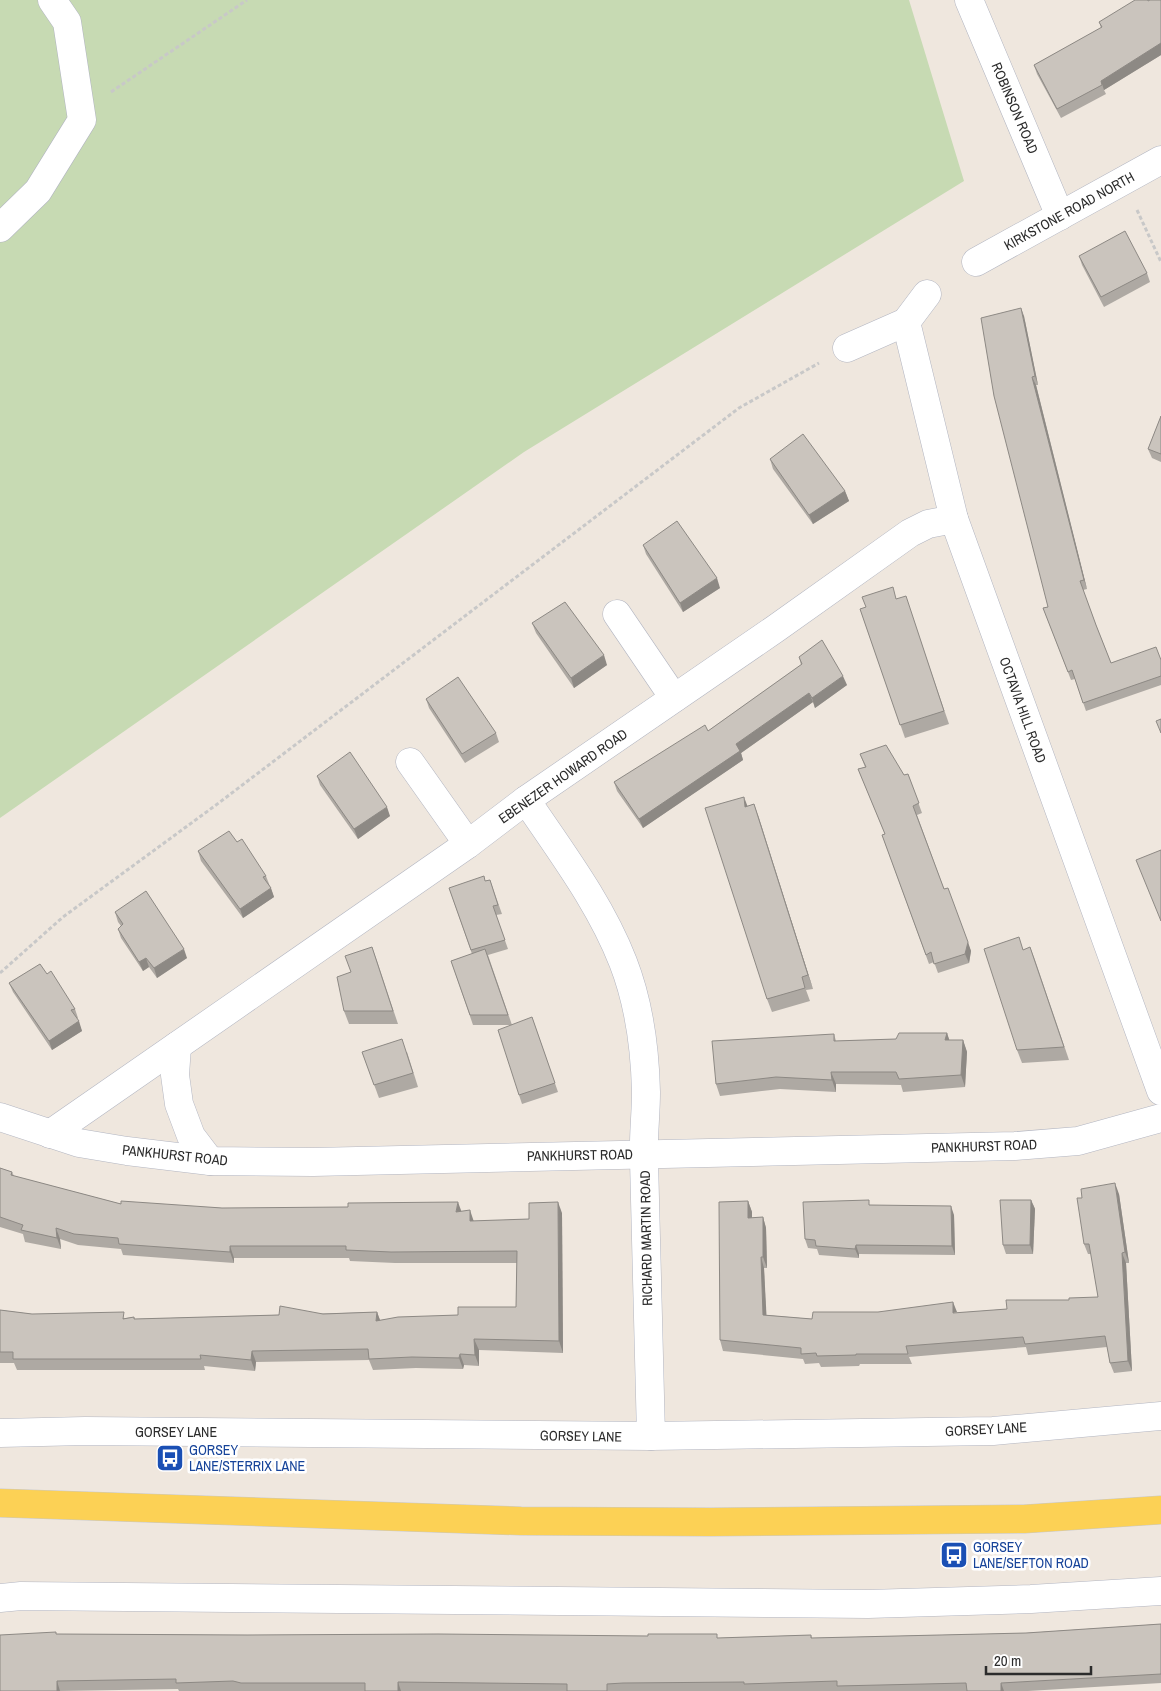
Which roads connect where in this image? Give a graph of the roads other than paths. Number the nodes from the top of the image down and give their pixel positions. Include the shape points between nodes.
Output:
1 (52, 0) edge
2 (970, 0) edge
3 (1161, 160) edge
4 (1060, 216) junction
5 (0, 228) edge
6 (976, 262) dead end
7 (927, 294) dead end
8 (906, 322) junction
9 (847, 348) road end
10 (954, 519) junction
11 (617, 614) dead end
12 (674, 698) junction
13 (410, 762) dead end
14 (526, 800) junction
15 (468, 844) junction
16 (177, 1046) junction
17 (1161, 1091) edge
18 (0, 1117) edge
19 (1161, 1118) edge
20 (50, 1134) junction
21 (644, 1154) junction
22 (210, 1161) junction
23 (1161, 1416) edge
24 (0, 1433) edge
25 (651, 1436) junction
26 (0, 1503) edge
27 (1161, 1510) edge
28 (1161, 1591) edge
29 (0, 1598) edge

1 - 5 street via 68,22 82,120 38,191
2 - 4 street, ROBINSON ROAD
3 - 4 street, KIRKSTONE ROAD NORTH
4 - 6 street, KIRKSTONE ROAD NORTH
7 - 8 street
8 - 9 street
8 - 10 street, OCTAVIA HILL ROAD
10 - 12 street, EBENEZER HOWARD ROAD via 928,524 910,533
10 - 17 street, OCTAVIA HILL ROAD
11 - 12 street
12 - 14 street, EBENEZER HOWARD ROAD
13 - 15 street
14 - 15 street, EBENEZER HOWARD ROAD
14 - 21 street, RICHARD MARTIN ROAD via 576,874 624,962 636,1001 642,1042 646,1092
15 - 16 street, EBENEZER HOWARD ROAD
16 - 20 street, EBENEZER HOWARD ROAD
16 - 22 street via 175,1075 179,1104 191,1136
18 - 20 street, PANKHURST ROAD
19 - 21 street, PANKHURST ROAD via 1078,1142
20 - 22 street, PANKHURST ROAD via 79,1143
21 - 22 street, PANKHURST ROAD via 313,1162
21 - 25 street, RICHARD MARTIN ROAD
23 - 25 street, GORSEY LANE via 993,1431
24 - 25 street, GORSEY LANE
26 - 27 main road via 541,1521 1024,1519
28 - 29 street via 868,1604

